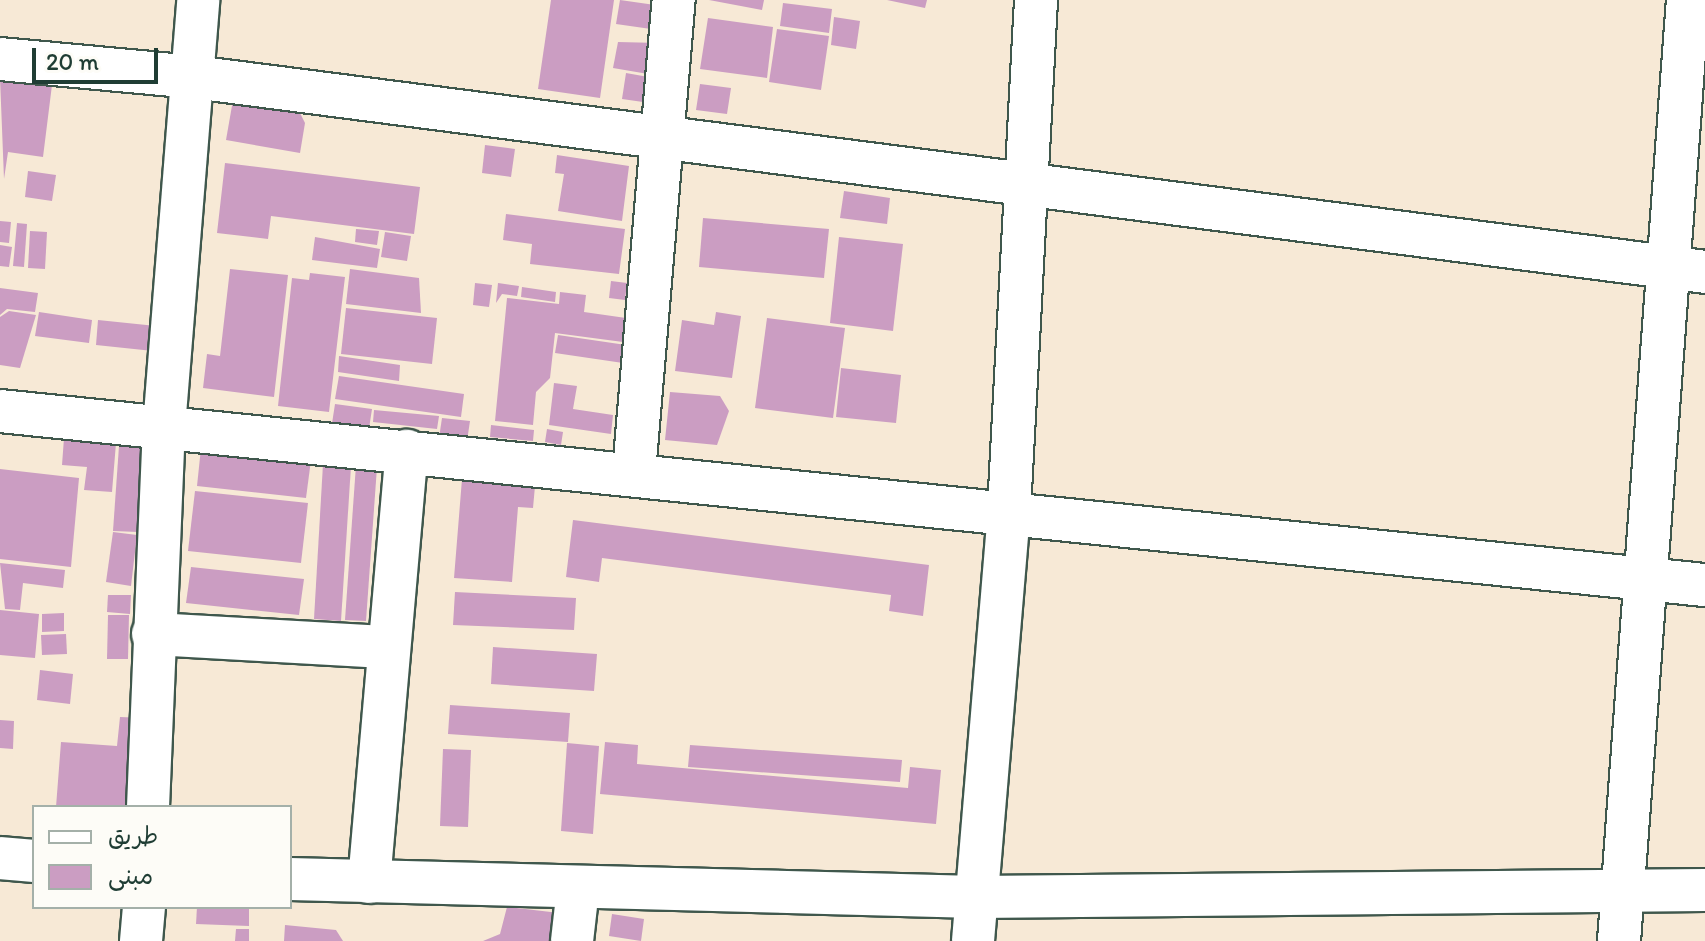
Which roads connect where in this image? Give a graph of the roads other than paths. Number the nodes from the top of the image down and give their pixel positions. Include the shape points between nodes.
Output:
1 (198, 0) edge
2 (674, 0) edge
3 (1036, 0) edge
4 (1688, 0) edge
5 (0, 59) edge
6 (194, 77) junction
7 (660, 140) junction
8 (1024, 185) junction
9 (1664, 267) junction
10 (1705, 272) edge
11 (0, 411) edge
12 (164, 427) junction
13 (407, 451) junction
14 (634, 472) junction
15 (1009, 510) junction
16 (1640, 579) junction
17 (1705, 585) edge
18 (153, 634) junction
19 (386, 647) junction
20 (148, 805) edge
21 (0, 858) edge
22 (32, 861) edge
23 (292, 879) edge
24 (369, 882) junction
25 (578, 888) junction
26 (1622, 890) junction
27 (1705, 890) edge
28 (976, 897) junction
29 (144, 909) edge
30 (141, 941) edge
31 (572, 941) edge
32 (973, 941) edge
33 (1619, 941) edge

1 - 6 street
2 - 7 street
3 - 8 street
4 - 9 street
5 - 6 street
6 - 7 street
6 - 12 street
7 - 8 street
7 - 14 street
8 - 9 street
8 - 15 street
9 - 10 street
9 - 16 street
11 - 12 street
12 - 13 street
12 - 18 street
13 - 14 street
13 - 19 street
14 - 15 street
15 - 16 street
15 - 28 street
16 - 17 street
16 - 26 street
18 - 19 street
18 - 20 street
19 - 24 street
21 - 22 street
23 - 24 street
24 - 25 street
25 - 28 street
25 - 31 street
26 - 27 street
26 - 28 street
26 - 33 street
28 - 32 street
29 - 30 street

